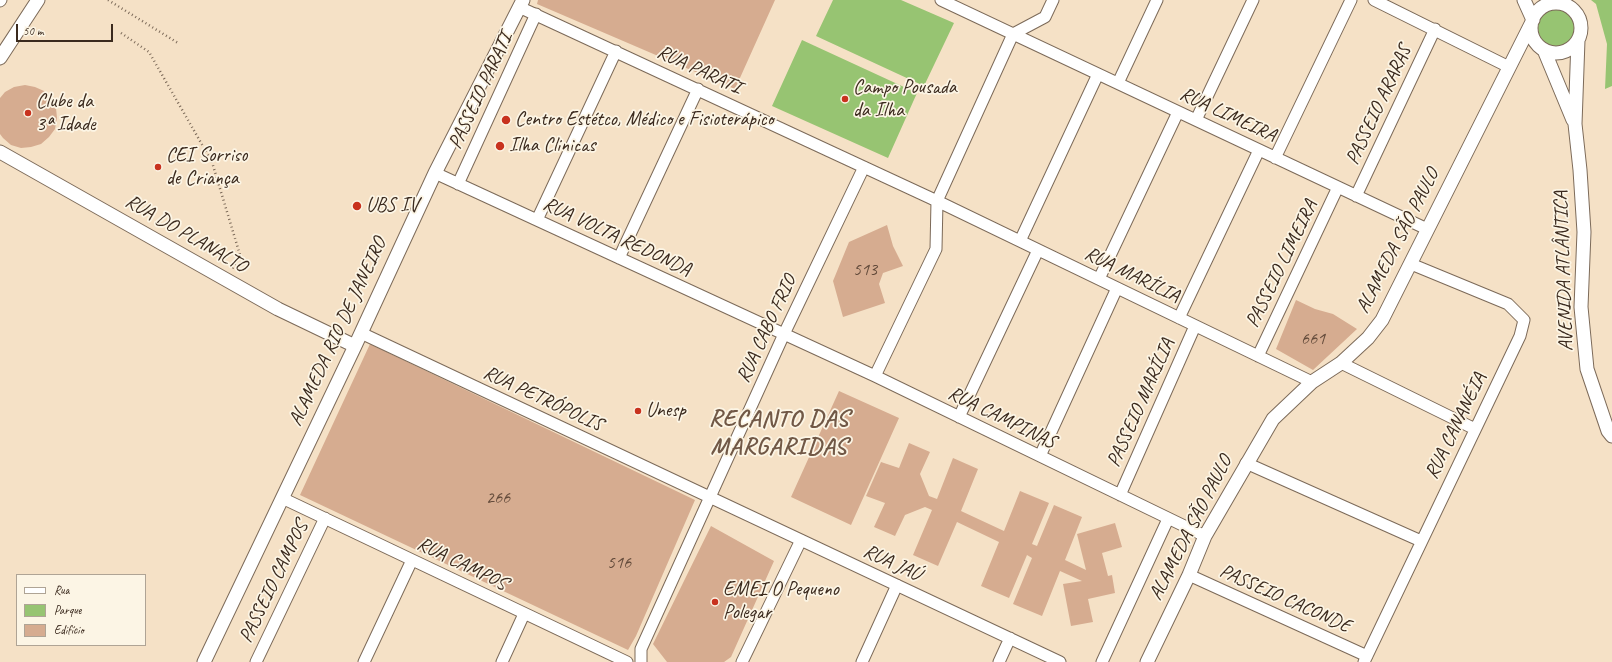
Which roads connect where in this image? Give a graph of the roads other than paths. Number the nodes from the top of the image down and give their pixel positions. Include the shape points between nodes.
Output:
1 (38, 0) edge
2 (941, 0) edge
3 (1053, 0) edge
4 (1157, 0) edge
5 (1253, 0) edge
6 (1351, 0) edge
7 (1374, 0) edge
8 (1524, 0) edge
9 (1559, 1) edge
10 (521, 3) edge
11 (536, 14) junction
12 (1532, 22) junction
13 (1435, 29) junction
14 (1013, 34) junction
15 (1578, 40) junction
16 (1541, 48) junction
17 (616, 52) junction
18 (0, 58) edge
19 (1510, 64) junction
20 (1098, 74) junction
21 (1118, 83) junction
22 (698, 90) junction
23 (1178, 112) junction
24 (1196, 120) junction
25 (1575, 124) junction
26 (1259, 150) junction
27 (0, 152) edge
28 (1275, 158) junction
29 (864, 167) junction
30 (435, 173) junction
31 (458, 184) junction
32 (1338, 187) junction
33 (1356, 196) junction
34 (937, 201) junction
35 (537, 220) junction
36 (1427, 229) junction
37 (1020, 241) junction
38 (1038, 250) junction
39 (619, 258) junction
40 (1411, 264) junction
41 (1099, 279) junction
42 (1117, 288) junction
43 (1179, 318) junction
44 (1195, 326) junction
45 (361, 333) junction
46 (784, 334) junction
47 (355, 346) junction
48 (1258, 356) junction
49 (1341, 363) junction
50 (875, 376) junction
51 (1312, 382) junction
52 (959, 417) junction
53 (1475, 429) junction
54 (1612, 436) edge
55 (1040, 456) junction
56 (1246, 463) junction
57 (1120, 495) junction
58 (710, 497) junction
59 (282, 498) junction
60 (325, 518) junction
61 (1168, 519) junction
62 (1205, 536) junction
63 (801, 540) junction
64 (1421, 541) junction
65 (412, 560) junction
66 (1188, 575) junction
67 (897, 585) junction
68 (524, 614) junction
69 (1010, 638) junction
70 (1366, 659) edge
71 (204, 662) edge
72 (256, 662) edge
73 (364, 662) edge
74 (502, 662) edge
75 (626, 662) edge
76 (641, 662) edge
77 (742, 662) edge
78 (862, 662) edge
79 (999, 662) edge
80 (1060, 662) edge
81 (1102, 662) edge
82 (1147, 662) edge

1 - 18 street
2 - 14 street, RUA LIMEIRA
3 - 14 street via 1045,17
4 - 21 street
5 - 24 street
6 - 28 street
7 - 13 street
8 - 12 street
9 - 12 street via 1541,7
9 - 15 street via 1577,13 1581,23
10 - 11 street, RUA PARATI
10 - 30 street, ALAMEDA RIO DE JANEIRO
11 - 17 street, RUA PARATI
11 - 31 street, PASSEIO PARATI
12 - 16 street via 1533,39
12 - 19 street, ALAMEDA SÃO PAULO
13 - 19 street
13 - 33 street, PASSEIO ARARAS
14 - 20 street, RUA LIMEIRA
14 - 34 street
15 - 16 street via 1567,51 1559,53 1551,53
15 - 25 street
16 - 19 street
16 - 25 street
17 - 22 street, RUA PARATI
17 - 35 street
19 - 36 street, ALAMEDA SÃO PAULO
20 - 21 street, RUA LIMEIRA
20 - 37 street
21 - 23 street, RUA LIMEIRA
22 - 29 street, RUA PARATI
22 - 39 street
23 - 24 street, RUA LIMEIRA
23 - 41 street
24 - 26 street, RUA LIMEIRA
25 - 54 street, AVENIDA ATLÂNTICA via 1584,232 1581,307 1587,369
26 - 28 street, RUA LIMEIRA
26 - 43 street
27 - 47 street, RUA DO PLANALTO via 278,309
28 - 32 street, RUA LIMEIRA
29 - 34 street, RUA PARATI
29 - 46 street, RUA CABO FRIO
30 - 31 street, RUA VOLTA REDONDA
30 - 45 street, ALAMEDA RIO DE JANEIRO
31 - 35 street, RUA VOLTA REDONDA
32 - 33 street, RUA LIMEIRA
32 - 48 street, PASSEIO LIMEIRA
33 - 36 street, RUA LIMEIRA
34 - 37 street, RUA MARÍLIA
34 - 50 street via 936,249
35 - 39 street, RUA VOLTA REDONDA
36 - 40 street, ALAMEDA SÃO PAULO
37 - 38 street, RUA MARÍLIA
38 - 41 street, RUA MARÍLIA
38 - 52 street
39 - 46 street, RUA VOLTA REDONDA
40 - 49 street, ALAMEDA SÃO PAULO via 1382,320 1368,338
40 - 53 street, RUA CANANÉIA via 1508,304 1524,320 1520,336
41 - 42 street, RUA MARÍLIA
42 - 43 street, RUA MARÍLIA
42 - 55 street
43 - 44 street, RUA MARÍLIA
44 - 48 street, RUA MARÍLIA
44 - 57 street, PASSEIO MARÍLIA
45 - 47 street, ALAMEDA RIO DE JANEIRO
45 - 58 street, RUA PETRÓPOLIS
46 - 50 street, RUA CAMPINAS
46 - 58 street, RUA CABO FRIO
47 - 59 street, ALAMEDA RIO DE JANEIRO
48 - 51 street, RUA MARÍLIA
49 - 51 street, ALAMEDA SÃO PAULO
49 - 53 street
50 - 52 street, RUA CAMPINAS
51 - 56 street, ALAMEDA SÃO PAULO via 1272,419
52 - 55 street, RUA CAMPINAS
53 - 64 street, RUA CANANÉIA
55 - 57 street, RUA CAMPINAS
56 - 62 street, ALAMEDA SÃO PAULO
56 - 64 street
57 - 61 street, RUA CAMPINAS
58 - 63 street, RUA JAÚ
58 - 76 street, RUA CABO FRIO via 641,649
59 - 60 street, RUA CAMPOS
59 - 71 street, ALAMEDA RIO DE JANEIRO
60 - 65 street, RUA CAMPOS
60 - 72 street, PASSEIO CAMPOS
61 - 62 street, RUA CAMPINAS
61 - 81 street
62 - 66 street, ALAMEDA SÃO PAULO
63 - 67 street, RUA JAÚ
63 - 77 street
64 - 70 street, RUA CANANÉIA
65 - 68 street, RUA CAMPOS
65 - 73 street
66 - 70 street, PASSEIO CACONDE
66 - 82 street, ALAMEDA SÃO PAULO
67 - 69 street, RUA JAÚ
67 - 78 street
68 - 74 street
68 - 75 street, RUA CAMPOS
69 - 79 street
69 - 80 street, RUA JAÚ

